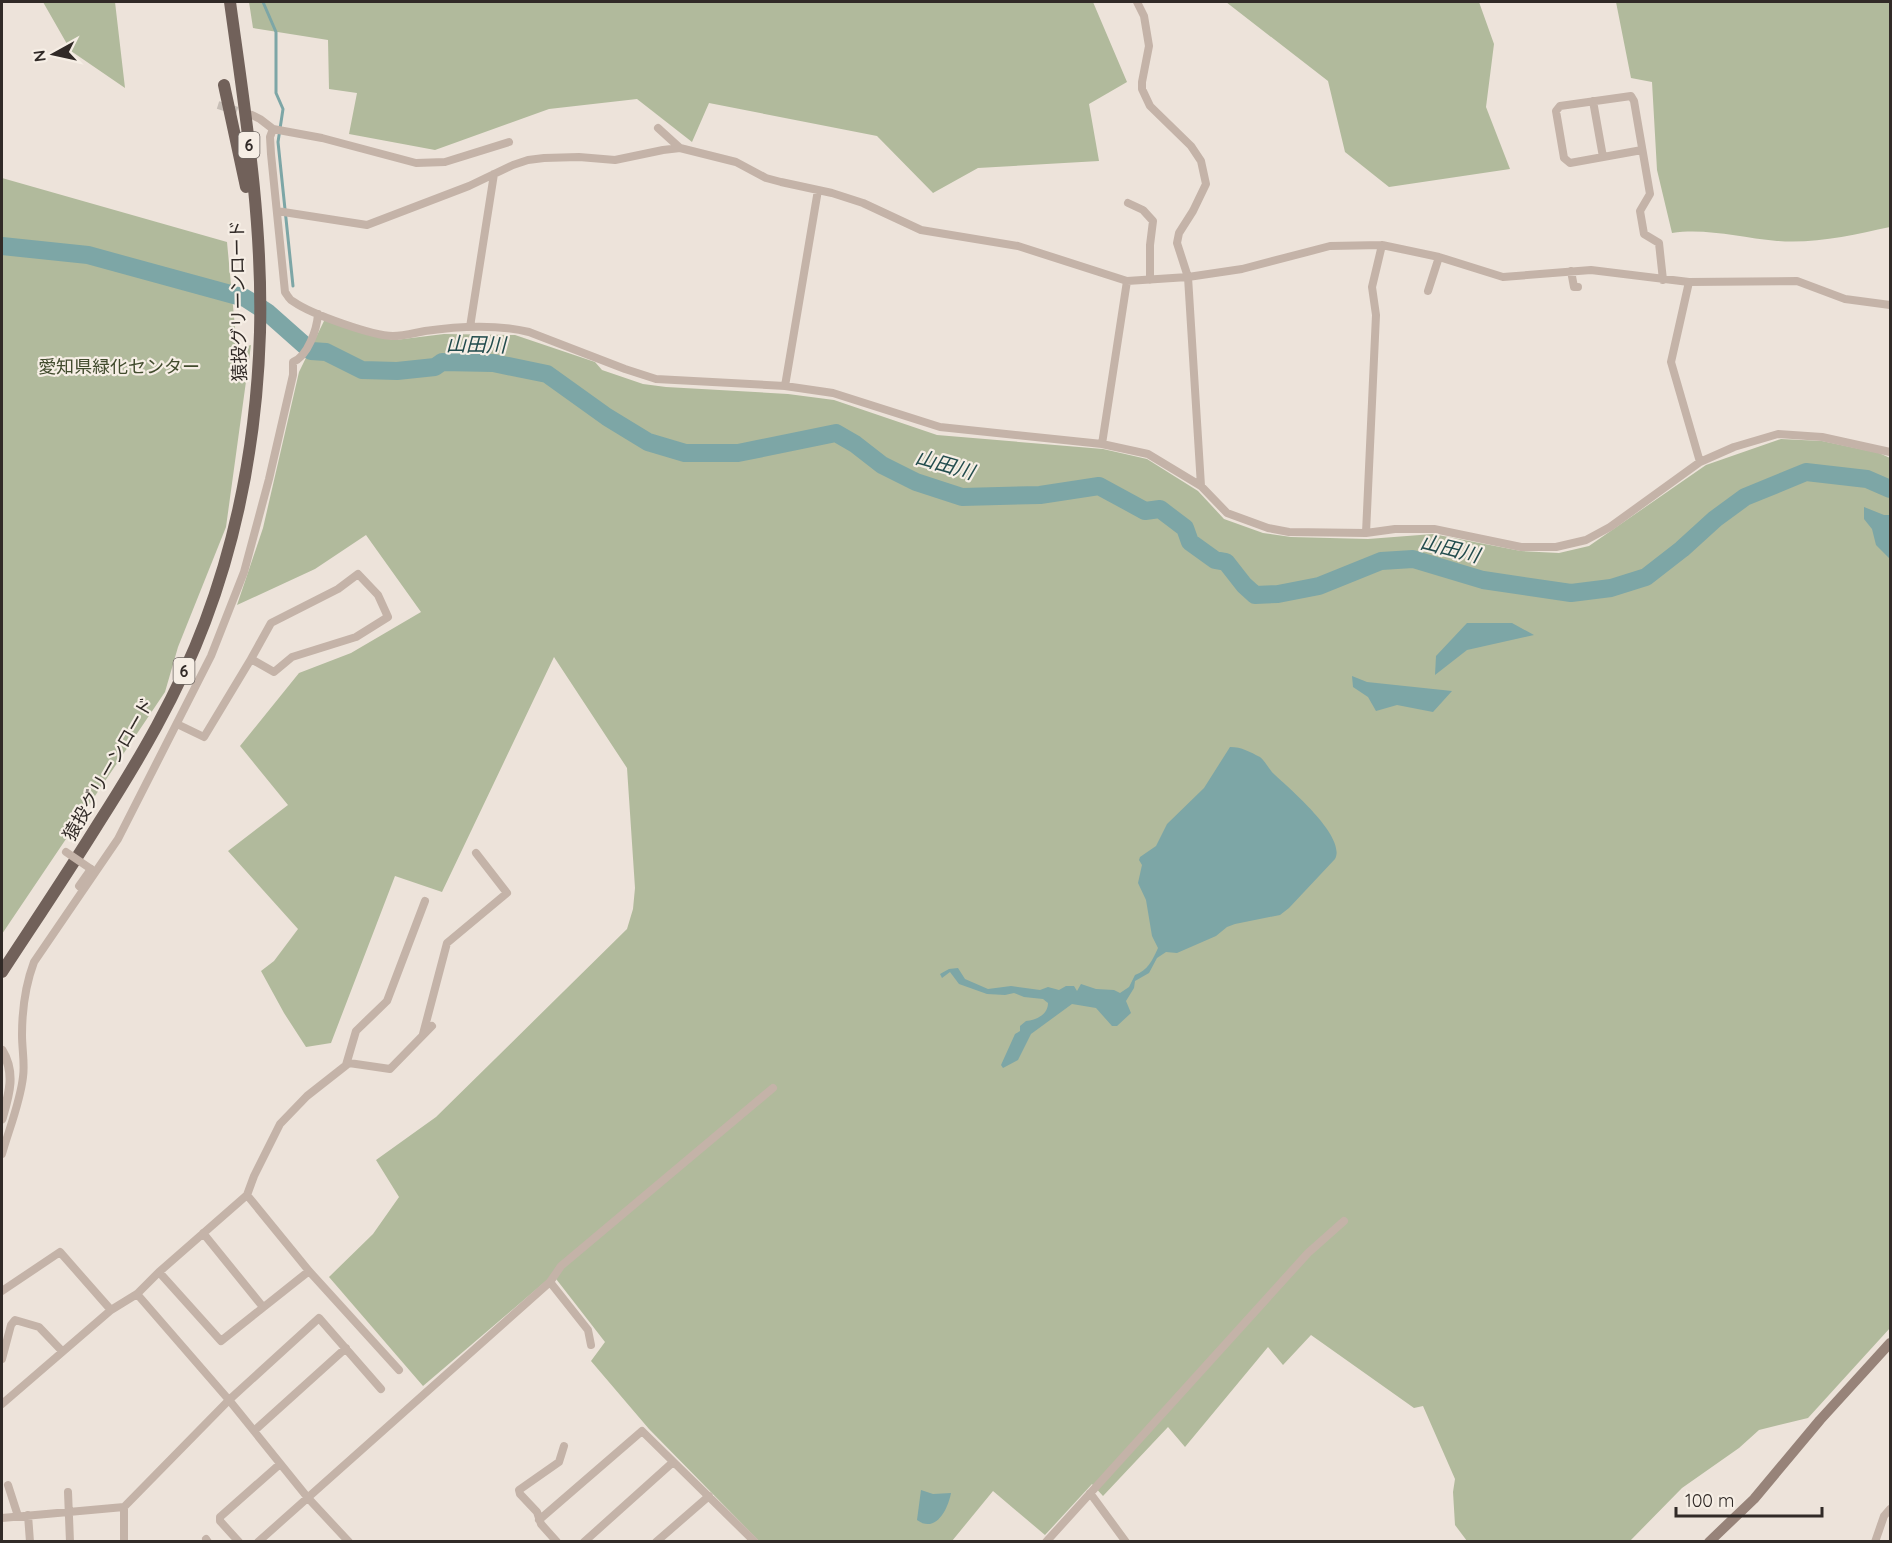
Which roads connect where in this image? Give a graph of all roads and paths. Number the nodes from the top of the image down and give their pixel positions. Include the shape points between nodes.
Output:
1 (232, 2) edge
2 (1137, 2) edge
3 (224, 85) dead end
4 (1593, 101) junction
5 (252, 115) tunnel mouth
6 (658, 128) dead end
7 (273, 129) junction
8 (509, 142) dead end
9 (680, 148) junction
10 (1642, 150) junction
11 (1603, 157) junction
12 (494, 174) junction
13 (818, 190) junction
14 (1128, 203) dead end
15 (277, 212) junction
16 (258, 244) junction
17 (1382, 245) junction
18 (1439, 257) junction
19 (1571, 271) junction
20 (1188, 277) junction
21 (1150, 280) junction
22 (1663, 280) junction
23 (1127, 281) junction
24 (1689, 282) junction
25 (1578, 287) dead end
26 (1428, 291) dead end
27 (1890, 304) edge
28 (318, 314) junction
29 (470, 327) junction
30 (785, 386) junction
31 (1102, 444) junction
32 (1890, 452) edge
33 (1700, 462) junction
34 (1202, 486) junction
35 (1366, 533) junction
36 (251, 659) junction
37 (177, 724) junction
38 (66, 852) dead end
39 (476, 853) dead end
40 (83, 890) junction
41 (425, 901) dead end
42 (2, 972) edge
43 (432, 1026) dead end
44 (423, 1035) junction
45 (2, 1050) edge
46 (346, 1065) junction
47 (773, 1088) dead end
48 (2, 1119) edge
49 (2, 1154) edge
50 (247, 1195) junction
51 (1344, 1221) dead end
52 (203, 1233) junction
53 (309, 1271) junction
54 (159, 1272) junction
55 (550, 1282) junction
56 (2, 1291) edge
57 (137, 1294) junction
58 (263, 1307) junction
59 (111, 1310) junction
60 (591, 1345) dead end
61 (346, 1348) junction
62 (1889, 1349) edge
63 (62, 1351) junction
64 (2, 1359) edge
65 (399, 1370) dead end
66 (381, 1389) dead end
67 (229, 1400) junction
68 (2, 1402) edge
69 (254, 1431) junction
70 (564, 1446) dead end
71 (672, 1463) junction
72 (280, 1464) junction
73 (8, 1485) dead end
74 (68, 1492) dead end
75 (1090, 1492) junction
76 (709, 1496) junction
77 (308, 1498) junction
78 (124, 1507) junction
79 (1890, 1509) edge
80 (69, 1512) junction
81 (28, 1515) junction
82 (18, 1516) junction
83 (2, 1518) edge
84 (539, 1520) junction
85 (30, 1542) edge
86 (70, 1542) edge
87 (124, 1542) edge
88 (239, 1542) edge
89 (258, 1542) edge
90 (349, 1542) edge
91 (557, 1542) edge
92 (584, 1542) edge
93 (656, 1542) edge
94 (755, 1542) edge
95 (1046, 1542) edge
96 (1126, 1542) edge
97 (1708, 1542) edge
98 (1875, 1542) edge

1 - 16 main road, 猿投グリーンロード / 6
2 - 20 street via 1144,16 1149,46 1142,89 1150,106 1191,146 1201,161 1206,183 1177,243
3 - 16 main road
4 - 10 street via 1630,96
4 - 11 street
4 - 11 street via 1560,106 1556,111 1564,158 1570,163
5 - 7 street
6 - 9 street
7 - 8 street via 416,163 446,162
7 - 15 street via 270,137
9 - 12 street via 615,160 544,158
9 - 13 street via 736,162 773,180
10 - 11 street
10 - 22 street via 1650,194 1640,211 1644,234 1659,243
12 - 15 street via 367,225
12 - 29 street
13 - 23 street via 863,203 921,230 1018,246
13 - 30 street
14 - 21 street via 1154,221 1149,245
15 - 28 street via 285,292 296,304
16 - 42 main road, 猿投グリーンロード / 6 via 260,331 246,477 227,557 205,623 128,778
17 - 18 street
17 - 20 street via 1330,246 1242,269
17 - 35 street via 1372,287 1376,315
18 - 19 street via 1503,277
18 - 26 street
19 - 22 street via 1604,271
19 - 25 street via 1574,287
20 - 21 street
20 - 34 street
21 - 23 street
22 - 24 street
23 - 31 street
24 - 27 street via 1797,281 1845,299
24 - 33 street via 1671,362
28 - 29 street via 392,336
28 - 37 street via 303,355 293,362 269,479 244,572 211,656
29 - 30 street via 530,332 656,379
30 - 31 street via 841,396 940,427
31 - 34 street via 1148,454
32 - 33 street via 1822,436 1778,434
33 - 35 street via 1610,527 1586,540 1556,547 1521,547 1434,529
34 - 35 street via 1227,513 1268,528
36 - 36 street via 274,672 292,657 356,637 388,617 378,595 358,574 338,589 271,623
36 - 37 street via 204,737
37 - 40 street via 118,839
38 - 40 street, bridge via 91,869 79,886
39 - 44 street via 507,892 447,943
40 - 49 street via 34,962 27,979 23,1076
41 - 46 street via 387,1001 356,1031
43 - 44 street
44 - 46 street via 390,1069
45 - 48 street via 11,1086
46 - 50 street via 307,1095 280,1124
47 - 55 street via 561,1266
50 - 52 street
50 - 53 street
51 - 75 street via 1308,1253
52 - 54 street
52 - 58 street
53 - 58 street
53 - 65 street
54 - 57 street
54 - 58 street via 221,1341
55 - 60 street via 588,1330
55 - 77 street
56 - 59 street via 60,1252
57 - 59 street
57 - 67 street
59 - 63 street
61 - 66 street
61 - 67 street via 319,1318
61 - 69 street
62 - 97 main road via 1820,1420 1754,1499
63 - 64 street via 39,1327 15,1320
63 - 68 street
67 - 69 street
67 - 78 street
69 - 72 street
70 - 84 street via 559,1462 519,1490
71 - 76 street
71 - 84 street via 642,1431
71 - 92 street
72 - 77 street
72 - 88 street via 220,1517
73 - 82 street
74 - 80 street
75 - 95 street
75 - 96 street
76 - 93 street
76 - 94 street
77 - 89 street
77 - 90 street
78 - 80 street
78 - 87 street
79 - 98 street
80 - 81 street
80 - 86 street
81 - 82 street
81 - 85 street
82 - 83 street
84 - 91 street

